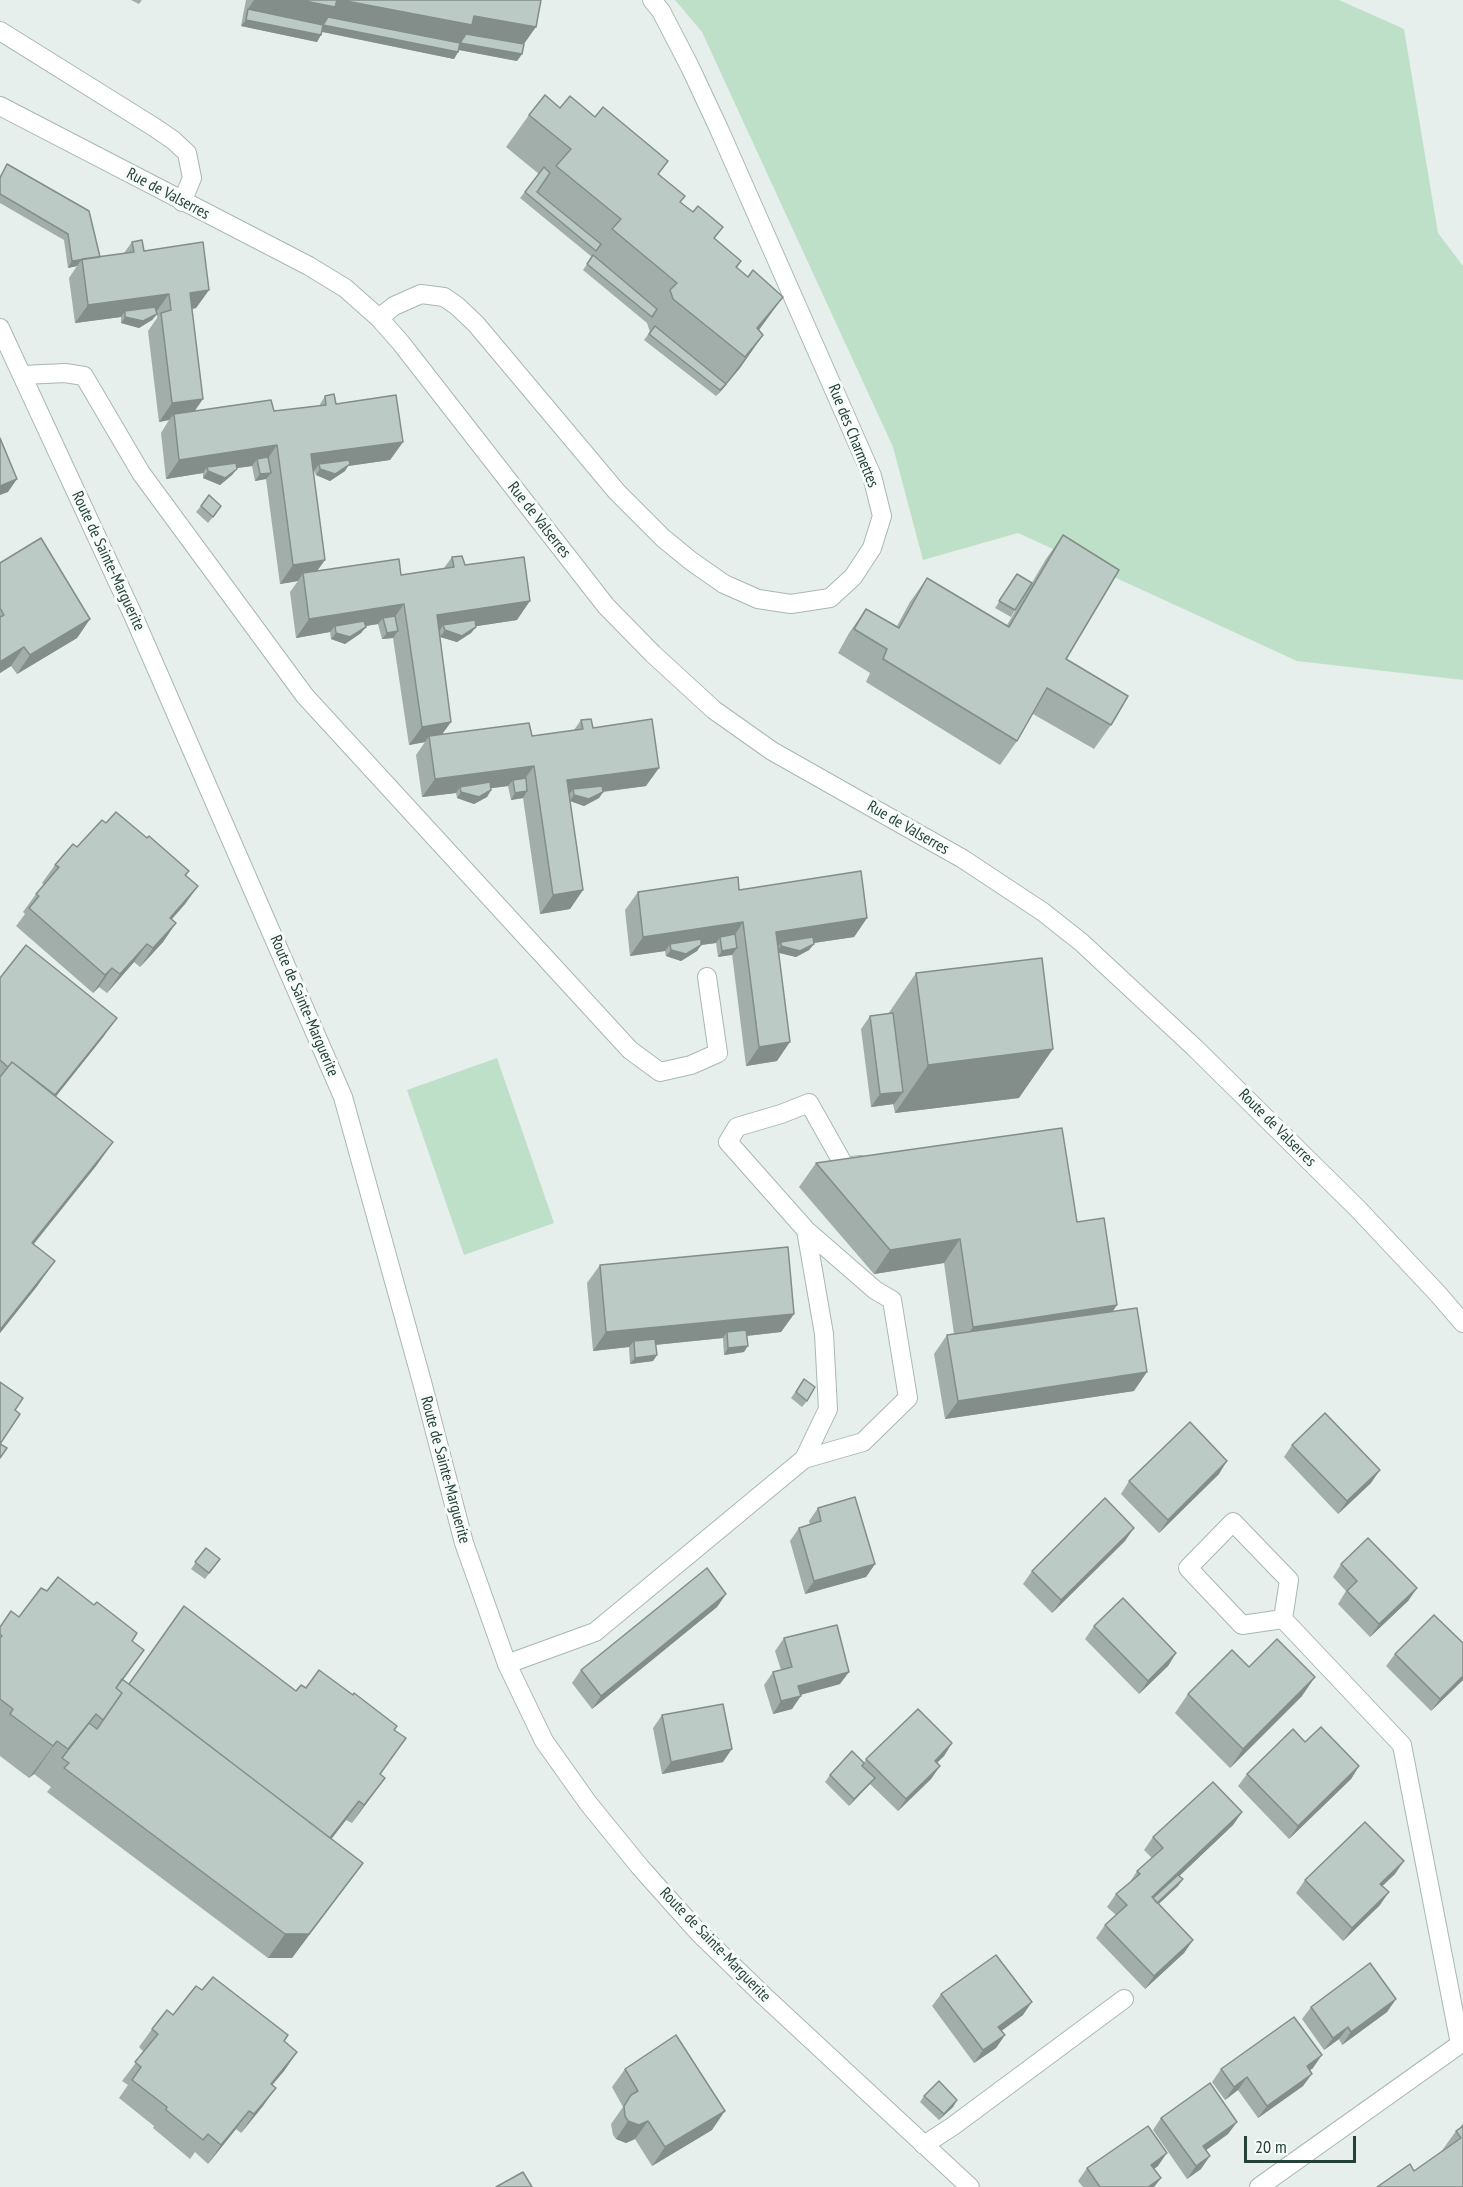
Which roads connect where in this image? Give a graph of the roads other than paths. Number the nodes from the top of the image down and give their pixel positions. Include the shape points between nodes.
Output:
1 (652, 0) edge
2 (0, 31) edge
3 (0, 106) edge
4 (182, 202) junction
5 (379, 318) junction
6 (0, 328) edge
7 (23, 375) junction
8 (1081, 942) joint
9 (707, 977) dead end
10 (878, 1162) edge
11 (806, 1230) junction
12 (1463, 1323) edge
13 (804, 1459) junction
14 (1283, 1619) junction
15 (507, 1664) junction
16 (1124, 1999) dead end
17 (1462, 2043) edge
18 (924, 2145) junction
19 (970, 2187) edge
20 (1259, 2187) edge

1 - 5 street, Rue des Charmettes via 690,67 872,476 882,516 872,548 853,578 830,598 791,604 758,599 724,584 663,538 617,492 458,306 444,297 421,294
2 - 4 street via 154,127 187,153 192,178
3 - 4 street, Rue de Valserres
4 - 5 street, Rue de Valserres via 309,266 345,288
5 - 8 street, Rue de Valserres via 606,606 714,710 772,751 963,859
6 - 7 street, Route de Sainte-Marguerite
7 - 9 street via 84,376 141,473 305,696 630,1050 660,1072 718,1053
7 - 15 street, Route de Sainte-Marguerite via 138,625 343,1097 464,1543
8 - 12 street, Route de Valserres via 1358,1209
10 - 11 street via 844,1167 809,1102 737,1127 728,1142
11 - 13 street via 824,1334 828,1409
11 - 13 street via 892,1300 908,1398 863,1442
13 - 15 street via 595,1632
14 - 14 street via 1289,1580 1233,1522 1188,1568 1242,1625
14 - 17 street via 1402,1745
15 - 18 street, Route de Sainte-Marguerite via 544,1741 640,1867 699,1933
16 - 18 street
17 - 20 street
18 - 19 street, Route de Sainte-Marguerite

